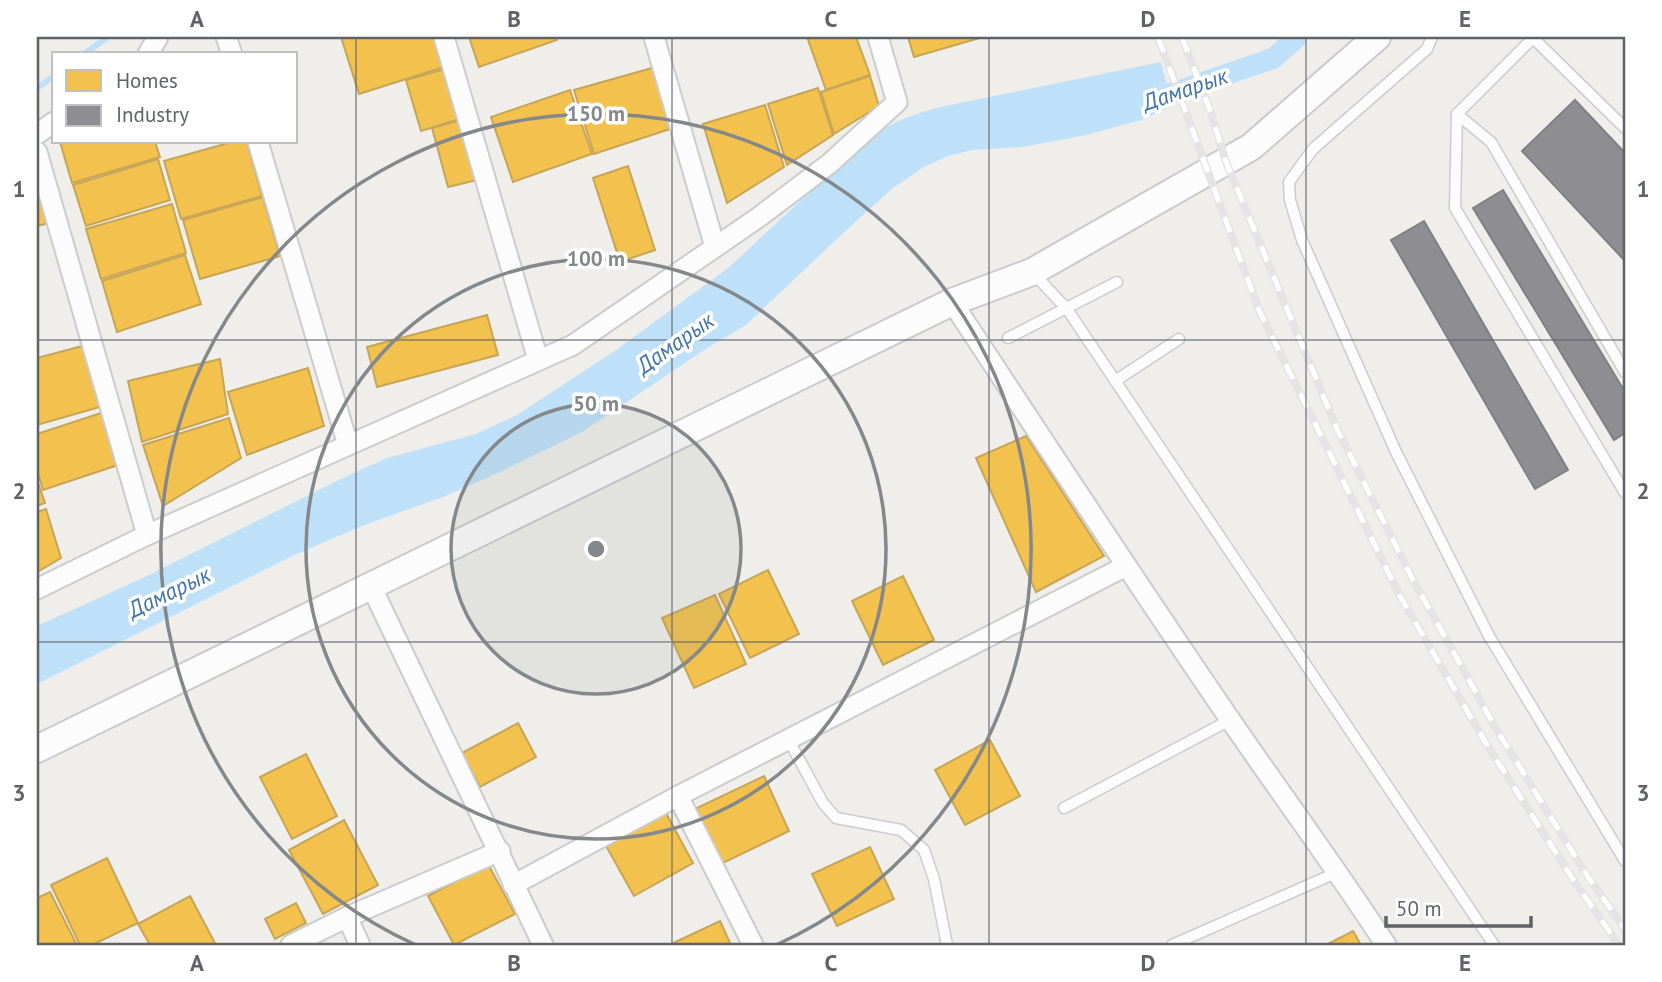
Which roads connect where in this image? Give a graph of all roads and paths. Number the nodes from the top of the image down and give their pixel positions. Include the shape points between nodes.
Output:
1 (444, 37) edge
2 (654, 37) edge
3 (878, 37) edge
4 (1377, 37) edge
5 (1433, 37) edge
6 (1457, 114) junction
7 (52, 123) edge
8 (1625, 128) edge
9 (37, 134) edge
10 (259, 144) edge
11 (37, 152) edge
12 (715, 247) junction
13 (1032, 272) junction
14 (1117, 282) dead end
15 (952, 302) junction
16 (1067, 309) junction
17 (1008, 338) dead end
18 (1179, 339) dead end
19 (538, 360) junction
20 (1625, 372) edge
21 (1115, 381) junction
22 (348, 445) junction
23 (1625, 493) edge
24 (147, 535) junction
25 (1126, 566) junction
26 (371, 586) junction
27 (37, 589) edge
28 (1230, 720) junction
29 (788, 739) junction
30 (37, 749) edge
31 (678, 796) junction
32 (1064, 808) dead end
33 (499, 851) junction
34 (1625, 861) edge
35 (1339, 872) junction
36 (513, 885) junction
37 (347, 917) junction
38 (291, 945) edge
39 (360, 945) edge
40 (543, 945) edge
41 (753, 945) edge
42 (947, 945) edge
43 (1172, 945) edge
44 (1386, 945) edge
45 (1494, 945) edge

1 - 19 street
2 - 12 street
3 - 12 street via 897,102 829,164
4 - 13 main road via 1251,147
5 - 34 lane via 1427,49 1313,149 1290,182 1290,200 1302,240 1396,452 1489,636
6 - 8 lane via 1533,38
6 - 20 lane via 1491,142
6 - 23 lane via 1455,208
7 - 9 street
10 - 22 street
11 - 24 street
12 - 19 street via 573,345
13 - 15 main road
13 - 16 lane
14 - 16 lane
15 - 25 street
15 - 26 main road
16 - 17 lane
16 - 21 lane
18 - 21 lane
19 - 22 street
21 - 45 lane
22 - 24 street
24 - 27 street
25 - 28 street
25 - 29 street
26 - 30 main road
26 - 33 street
28 - 32 lane
28 - 35 street
29 - 31 street
29 - 42 lane via 836,818 901,830 924,850
31 - 36 street
31 - 41 street
33 - 36 street
33 - 37 street
35 - 43 lane
35 - 44 street
36 - 40 street
37 - 38 street
37 - 39 street

